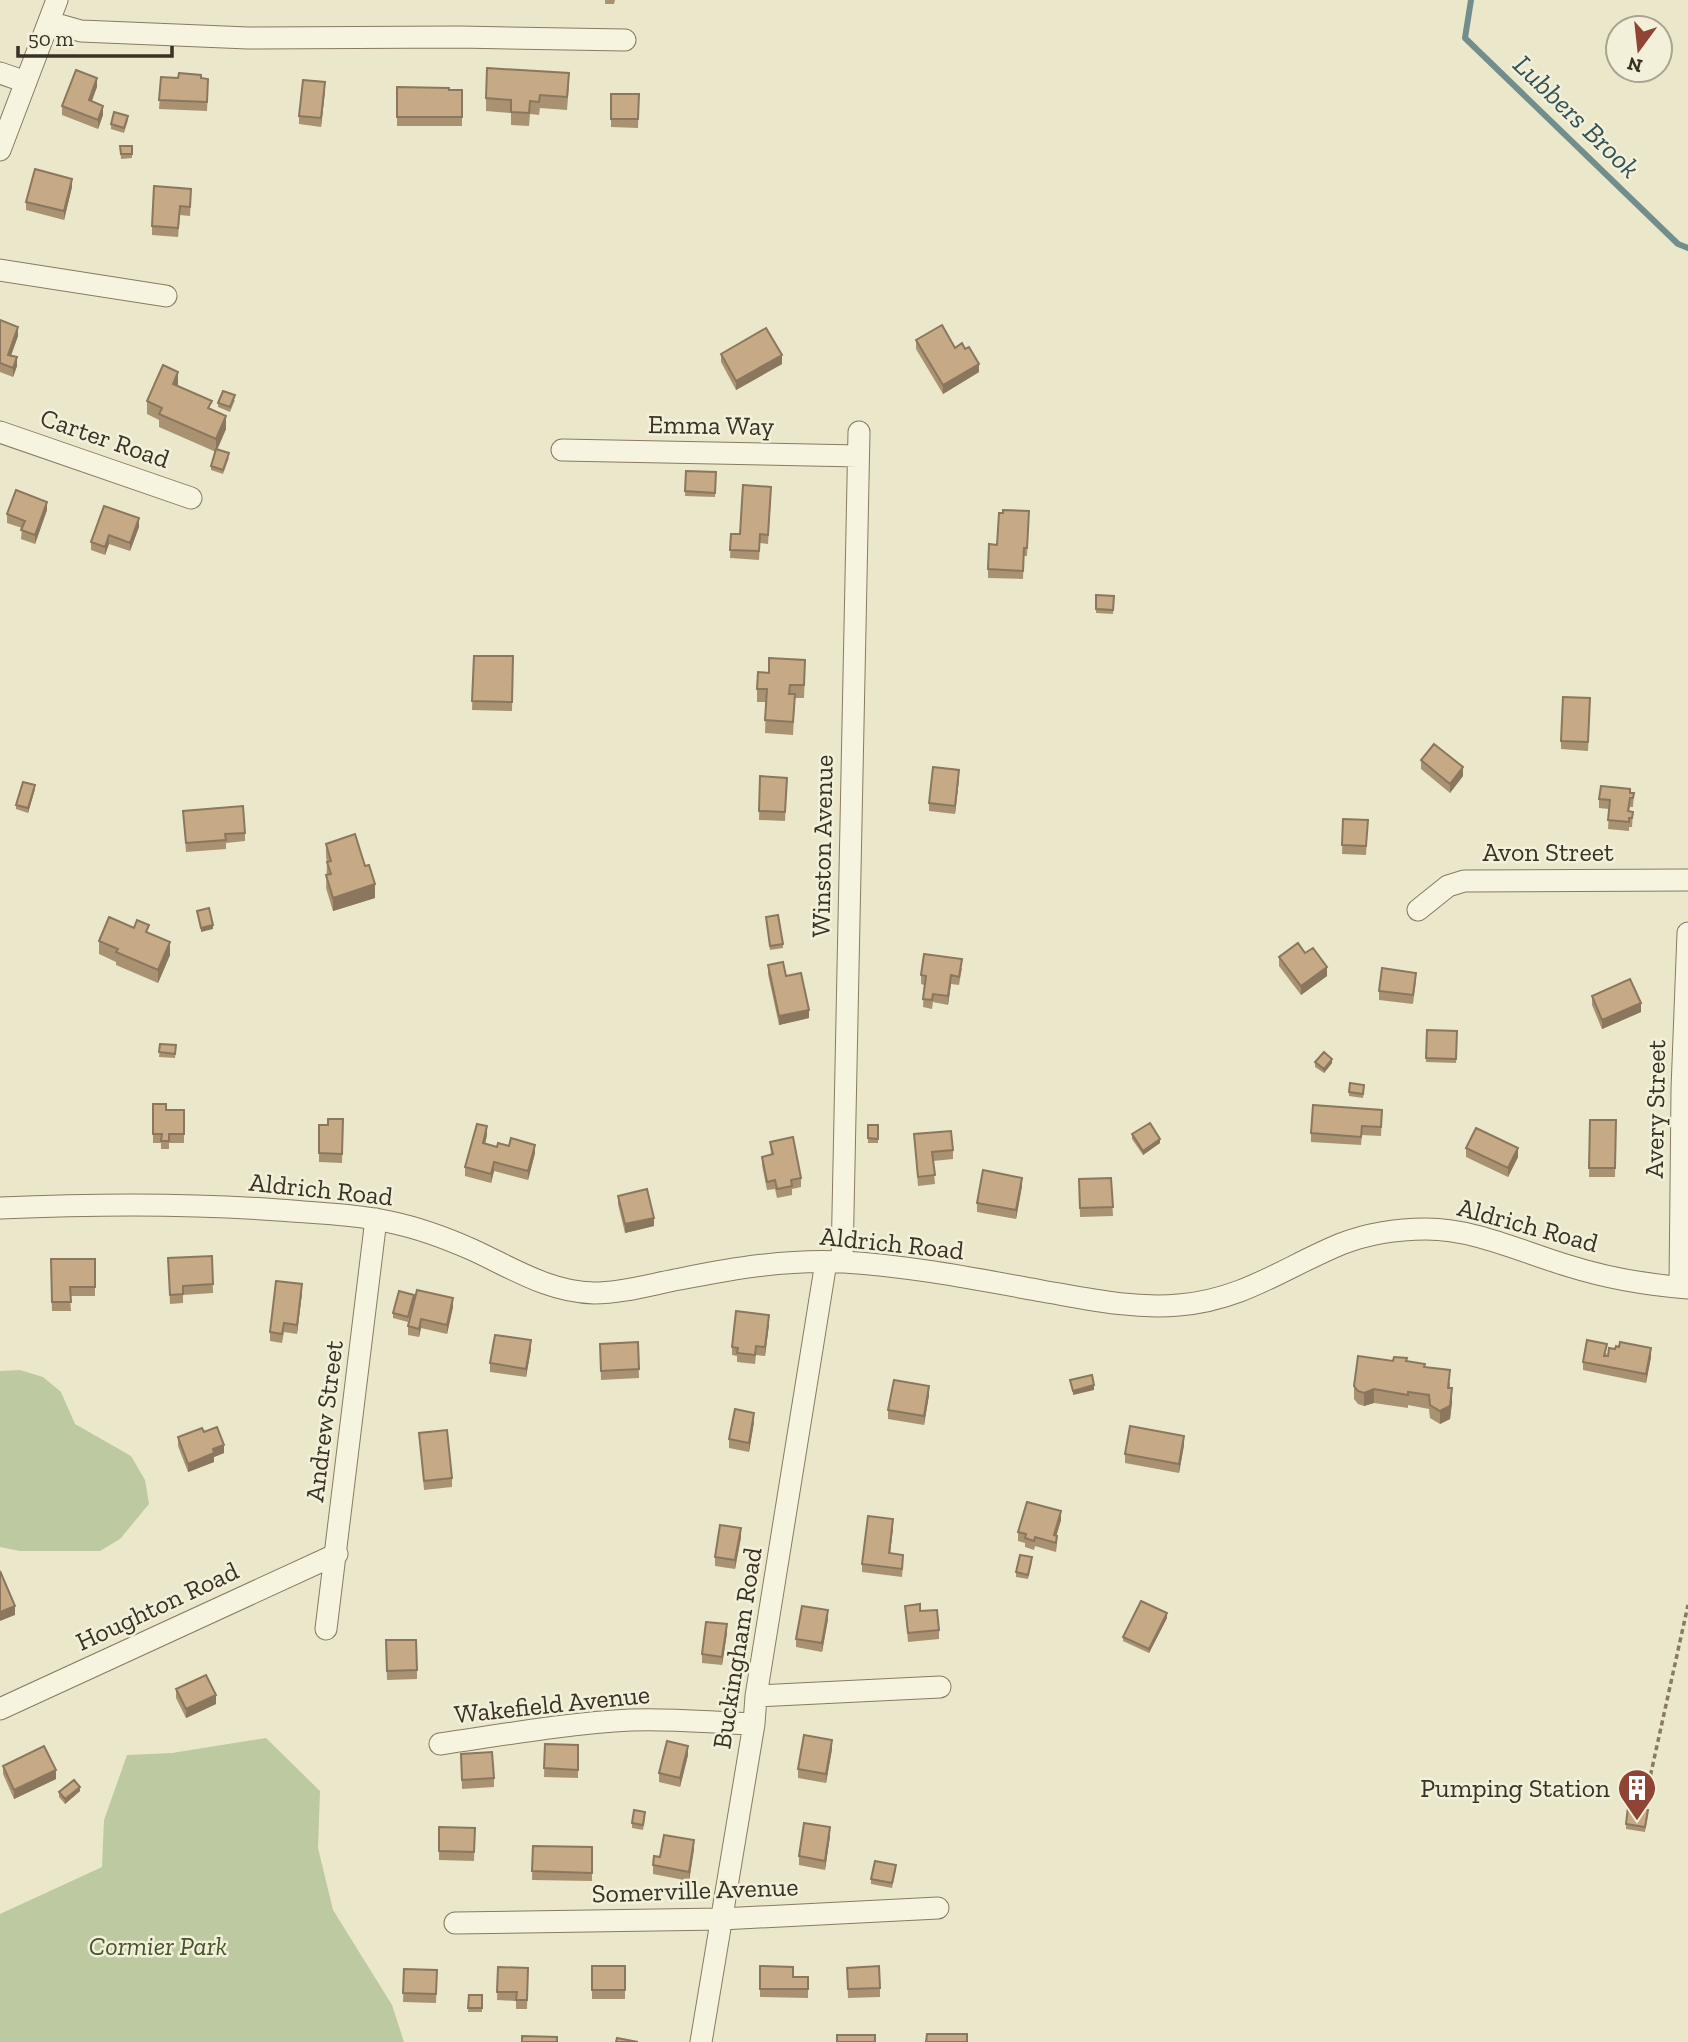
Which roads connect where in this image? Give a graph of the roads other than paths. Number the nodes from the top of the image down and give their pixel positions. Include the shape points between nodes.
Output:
1 (57, 0) edge
2 (48, 22) junction
3 (625, 40) dead end
4 (0, 73) edge
5 (26, 82) junction
6 (0, 150) edge
7 (0, 270) edge
8 (166, 296) dead end
9 (0, 432) edge
10 (859, 432) dead end
11 (562, 450) dead end
12 (858, 456) junction
13 (191, 498) dead end
14 (1688, 880) edge
15 (1418, 910) dead end
16 (1688, 933) edge
17 (0, 1208) edge
18 (376, 1219) junction
19 (834, 1262) junction
20 (1684, 1288) edge
21 (337, 1554) junction
22 (326, 1629) dead end
23 (940, 1688) dead end
24 (757, 1696) junction
25 (0, 1709) edge
26 (754, 1724) junction
27 (440, 1744) dead end
28 (938, 1908) dead end
29 (721, 1919) junction
30 (454, 1923) dead end
31 (701, 2042) edge

1 - 2 street
2 - 3 street via 81,31 248,38
2 - 5 street
4 - 5 street
5 - 6 street
7 - 8 street
9 - 13 street, Carter Road
10 - 12 street, Winston Avenue
11 - 12 street, Emma Way
12 - 19 street, Winston Avenue
14 - 15 street, Avon Street via 1464,881 1448,886
16 - 20 street, Avery Street via 1682,1089
17 - 18 street, Aldrich Road via 256,1208
18 - 19 street, Aldrich Road via 442,1237 540,1282 578,1292 610,1292 732,1269
18 - 21 street, Andrew Street
19 - 20 street, Aldrich Road via 926,1271 1112,1304 1174,1305 1237,1293 1368,1236 1434,1229 1490,1240 1605,1275
19 - 24 street, Buckingham Road
21 - 22 street, Andrew Street
21 - 25 street, Houghton Road
23 - 24 street
24 - 26 street, Buckingham Road
26 - 27 street, Wakefield Avenue via 630,1720
26 - 29 street, Buckingham Road
28 - 29 street, Somerville Avenue
29 - 30 street, Somerville Avenue
29 - 31 street, Buckingham Road

